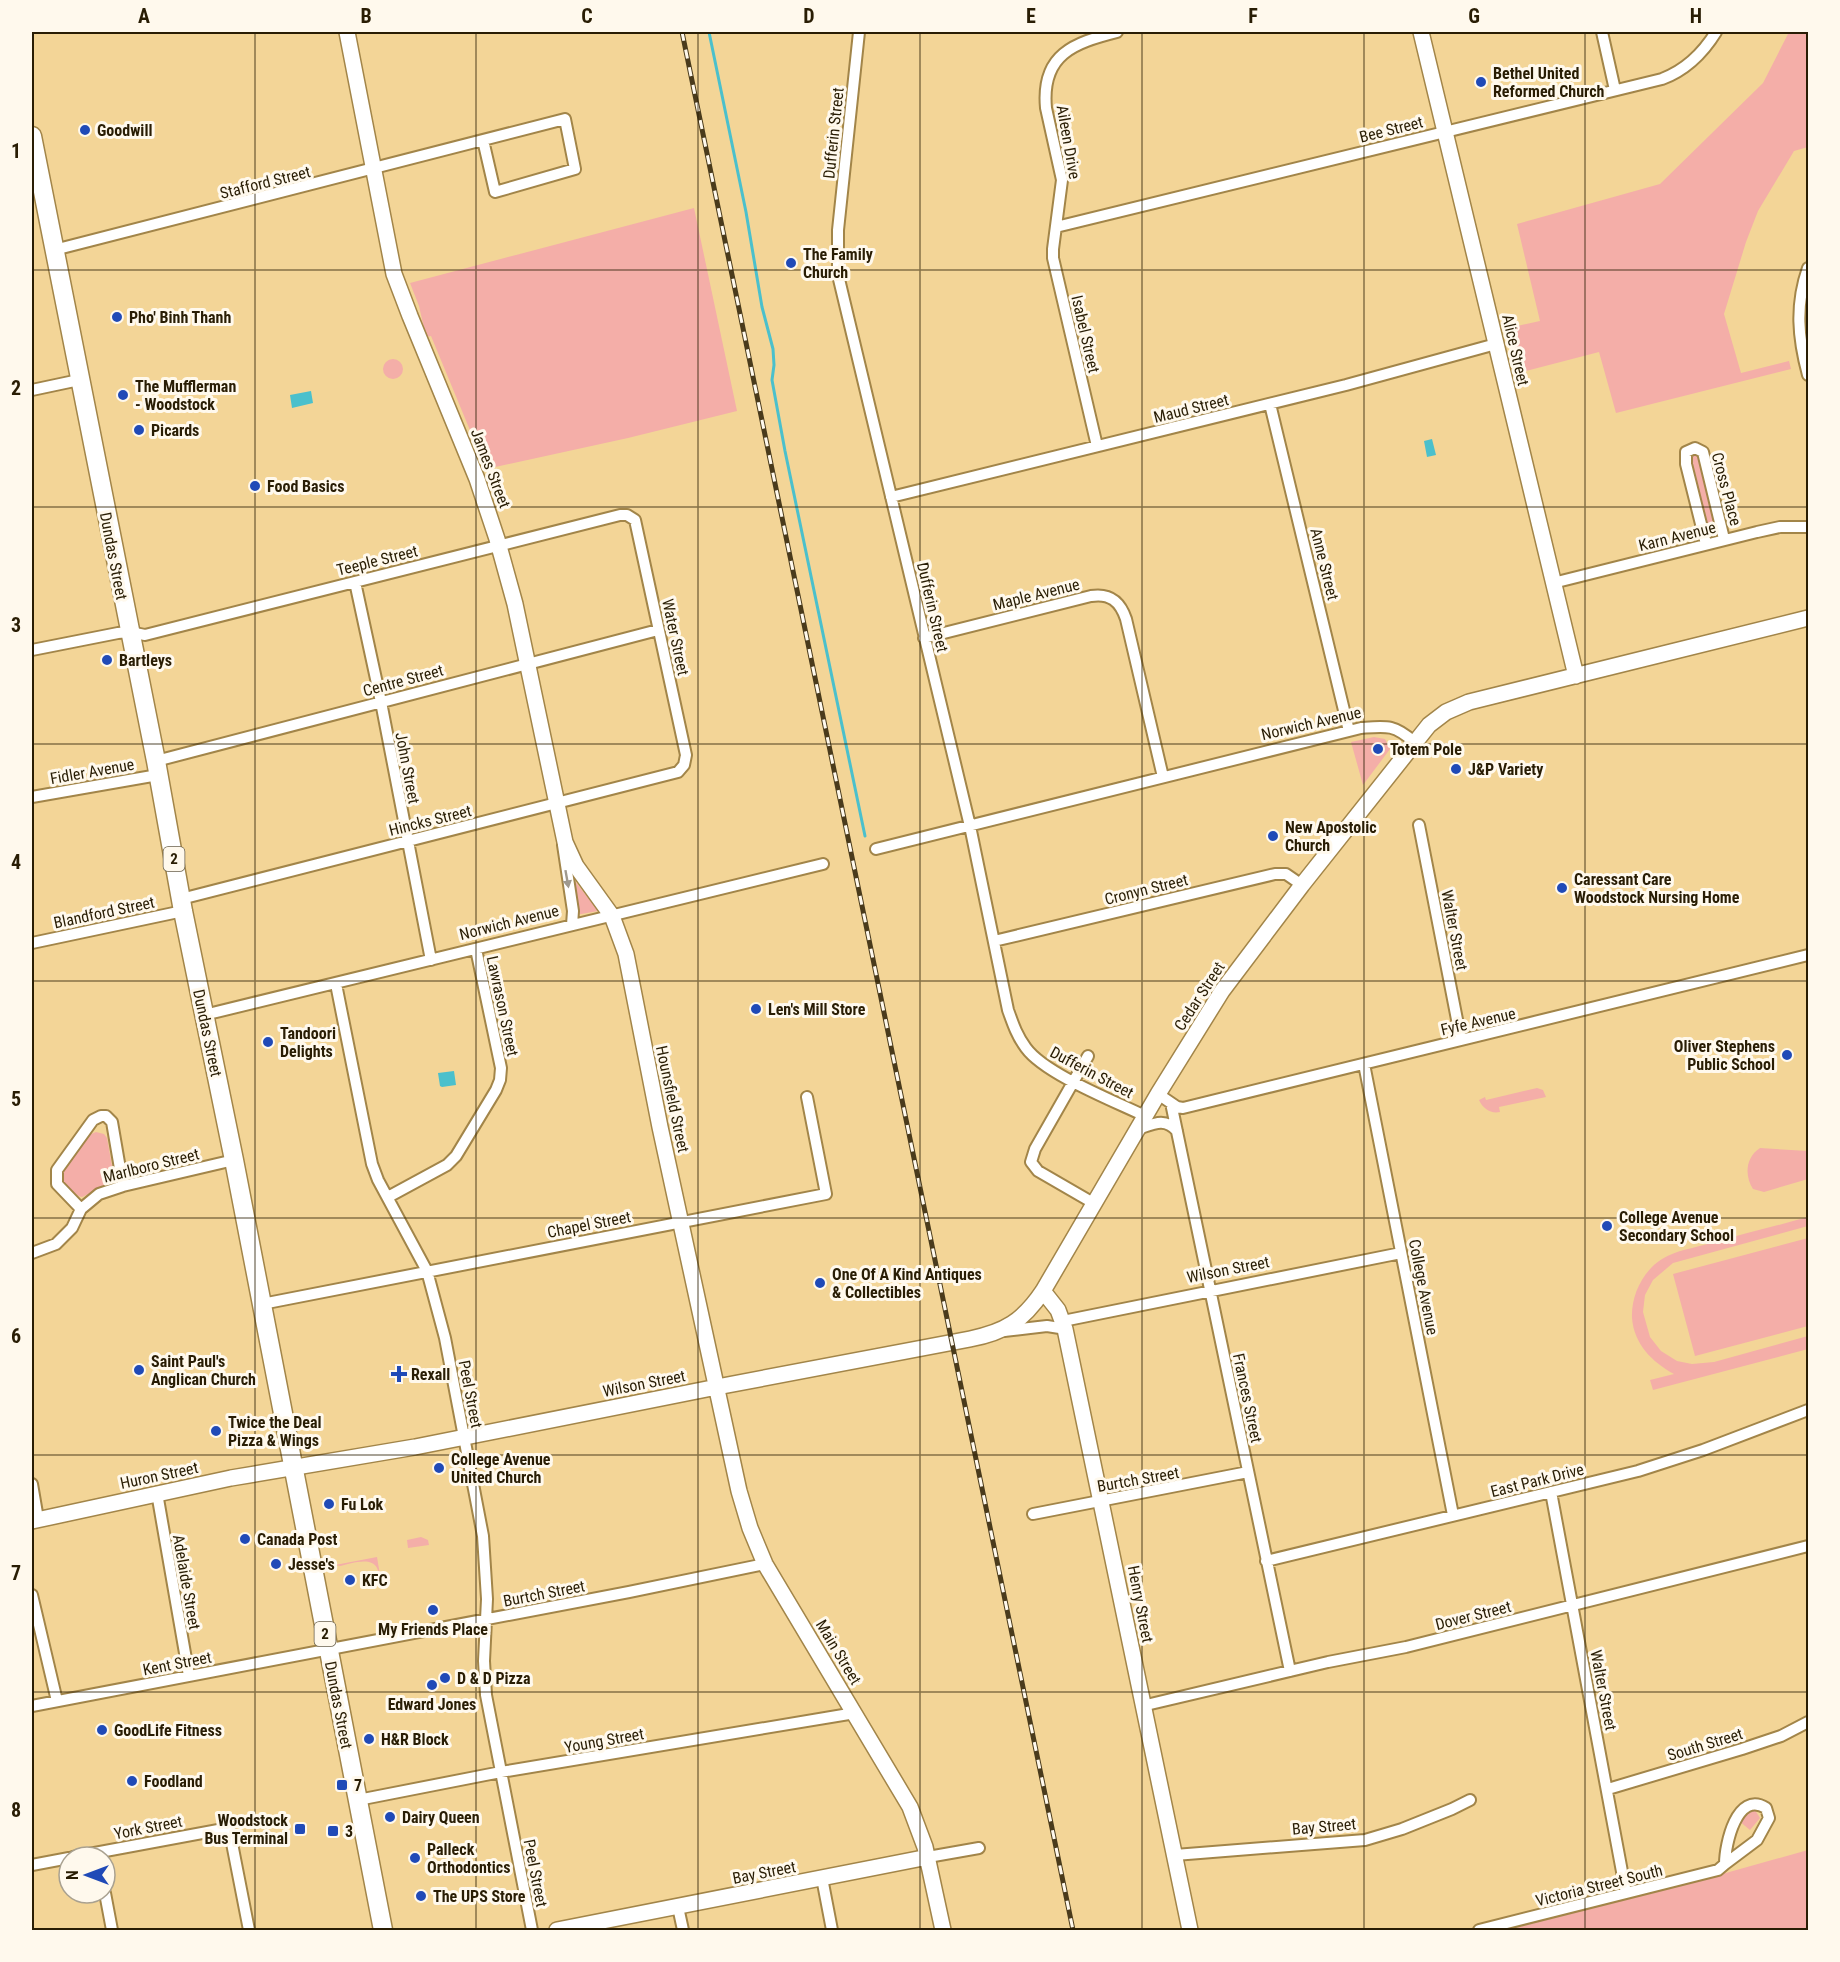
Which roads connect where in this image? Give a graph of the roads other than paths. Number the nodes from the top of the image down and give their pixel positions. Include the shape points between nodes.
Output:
1 (347, 32) edge
2 (859, 32) edge
3 (1117, 32) edge
4 (1421, 32) edge
5 (1602, 32) edge
6 (1716, 32) edge
7 (1615, 90) junction
8 (1445, 131) junction
9 (32, 136) edge
10 (483, 140) junction
11 (374, 170) junction
12 (1056, 227) junction
13 (54, 250) junction
14 (1809, 268) edge
15 (1496, 344) junction
16 (1809, 375) edge
17 (79, 380) junction
18 (32, 390) edge
19 (1270, 404) junction
20 (1097, 446) junction
21 (891, 497) junction
22 (632, 517) joint
23 (1809, 527) edge
24 (1724, 539) junction
25 (1706, 544) junction
26 (499, 545) junction
27 (355, 582) junction
28 (1553, 583) junction
29 (1809, 618) edge
30 (658, 630) junction
31 (130, 632) junction
32 (924, 638) junction
33 (32, 650) edge
34 (527, 663) junction
35 (1576, 676) junction
36 (381, 702) junction
37 (1349, 731) junction
38 (1414, 742) junction
39 (684, 765) joint
40 (157, 768) junction
41 (1163, 777) junction
42 (32, 797) edge
43 (556, 804) junction
44 (1419, 825) dead end
45 (970, 826) junction
46 (562, 833) junction
47 (407, 842) junction
48 (876, 849) dead end
49 (823, 864) dead end
50 (1302, 885) junction
51 (182, 905) junction
52 (612, 916) junction
53 (572, 925) junction
54 (994, 941) junction
55 (32, 943) edge
56 (476, 949) junction
57 (1809, 955) edge
58 (431, 960) junction
59 (336, 984) junction
60 (204, 1015) junction
61 (1461, 1040) junction
62 (1088, 1056) dead end
63 (1364, 1064) junction
64 (1074, 1081) junction
65 (1158, 1094) junction
66 (807, 1097) dead end
67 (1172, 1103) junction
68 (1142, 1123) junction
69 (1177, 1131) junction
70 (234, 1160) junction
71 (123, 1186) junction
72 (387, 1197) junction
73 (1095, 1204) junction
74 (81, 1209) junction
75 (681, 1221) junction
76 (32, 1253) edge
77 (1401, 1253) junction
78 (427, 1271) junction
79 (1043, 1291) junction
80 (1210, 1291) junction
81 (262, 1304) junction
82 (1064, 1325) junction
83 (1001, 1331) junction
84 (717, 1387) junction
85 (1809, 1410) edge
86 (465, 1437) junction
87 (294, 1468) junction
88 (1248, 1472) junction
89 (32, 1484) edge
90 (1551, 1492) junction
91 (156, 1493) junction
92 (1102, 1500) junction
93 (1033, 1514) dead end
94 (1453, 1515) junction
95 (35, 1520) edge
96 (1809, 1546) edge
97 (1266, 1561) junction
98 (765, 1563) junction
99 (32, 1595) edge
100 (1573, 1606) junction
101 (486, 1619) junction
102 (328, 1650) junction
103 (1290, 1671) junction
104 (189, 1676) junction
105 (57, 1701) junction
106 (32, 1706) edge
107 (1142, 1706) junction
108 (855, 1713) junction
109 (1809, 1722) edge
110 (501, 1773) junction
111 (1608, 1789) junction
112 (358, 1800) junction
113 (1470, 1800) dead end
114 (979, 1848) dead end
115 (117, 1851) edge
116 (1175, 1855) junction
117 (928, 1857) junction
118 (57, 1860) edge
119 (1725, 1864) junction
120 (32, 1865) edge
121 (822, 1878) junction
122 (1626, 1893) junction
123 (107, 1905) edge
124 (678, 1907) junction
125 (112, 1930) edge
126 (249, 1930) edge
127 (383, 1930) edge
128 (532, 1930) edge
129 (557, 1930) edge
130 (682, 1930) edge
131 (832, 1930) edge
132 (943, 1930) edge
133 (1190, 1930) edge
134 (1479, 1930) edge

1 - 11 main road, James Street
2 - 21 street, Dufferin Street via 838,230 838,275
3 - 12 street, Aileen Drive via 1070,48 1048,79 1046,108 1062,180
4 - 8 main road, Alice Street
5 - 7 street
6 - 7 street, Bee Street via 1696,58 1676,72
7 - 8 street, Bee Street
8 - 12 street, Bee Street
8 - 15 main road, Alice Street
9 - 13 main road, Dundas Street / 2
10 - 10 street, Stafford Street via 495,192 575,169 565,119
10 - 11 street, Stafford Street
11 - 13 street, Stafford Street
11 - 26 main road, James Street via 399,290 477,479
12 - 20 street, Isabel Street via 1054,260
13 - 17 main road, Dundas Street / 2
14 - 16 street via 1801,291 1798,321
15 - 19 street, Maud Street
15 - 28 main road, Alice Street
17 - 18 street
17 - 31 main road, Dundas Street / 2
19 - 20 street, Maud Street
19 - 37 street, Anne Street
20 - 21 street, Maud Street
21 - 32 street, Dufferin Street
22 - 26 street, Teeple Street via 620,515
22 - 30 street, Water Street via 639,533
23 - 24 street, Karn Avenue via 1780,527
24 - 25 street, Karn Avenue
24 - 25 street, Cross Place via 1704,455 1695,448 1686,452 1686,464
25 - 28 street, Karn Avenue
26 - 27 street, Teeple Street
26 - 34 main road, James Street
27 - 31 street, Teeple Street via 145,635
27 - 36 street, John Street
28 - 35 main road, Alice Street
29 - 35 main road
30 - 34 street, Centre Street
30 - 39 street, Water Street via 686,755
31 - 33 street, Teeple Street
31 - 40 main road, Dundas Street / 2
32 - 41 street, Maple Avenue via 1091,596 1101,594 1114,599 1126,619
32 - 45 street, Dufferin Street
34 - 36 street, Centre Street
34 - 43 main road, James Street
35 - 38 main road via 1458,707 1434,721
36 - 40 street, Centre Street
36 - 47 street, John Street
37 - 38 street, Norwich Avenue via 1387,727 1401,730
37 - 41 street, Norwich Avenue
38 - 50 main road, Cedar Street
39 - 43 street, Hincks Street via 669,776
40 - 42 street, Fidler Avenue
40 - 51 main road, Dundas Street / 2
41 - 45 street, Norwich Avenue
43 - 46 main road, James Street
43 - 47 street, Hincks Street
44 - 61 street, Walter Street
45 - 48 street, Norwich Avenue
45 - 54 street, Dufferin Street
46 - 52 main road, Hounsfield Street via 576,866
46 -> 53 street, James Street
47 - 51 street, Hincks Street
47 - 58 street, John Street
49 - 52 street, Norwich Avenue
50 - 54 street, Cronyn Street via 1286,874 1275,874
50 - 65 main road, Cedar Street via 1222,991
51 - 55 street, Blandford Street
51 - 60 main road, Dundas Street / 2
52 - 53 street, Norwich Avenue
52 - 75 main road, Hounsfield Street via 627,961
53 - 56 street, Norwich Avenue
54 - 64 street, Dufferin Street via 1008,1010 1018,1035 1037,1059
56 - 58 street, Norwich Avenue
56 - 72 street, Lawrason Street via 501,1068 500,1080 456,1156 447,1165
57 - 61 street, Fyfe Avenue
58 - 59 street, Norwich Avenue
59 - 60 street, Norwich Avenue
59 - 72 street, Peel Street via 369,1151
60 - 70 main road, Dundas Street / 2
61 - 63 street, Fyfe Avenue
62 - 64 street
63 - 67 street, Fyfe Avenue via 1183,1108
63 - 77 street, College Avenue
64 - 68 street, Dufferin Street
64 - 73 street via 1031,1162 1036,1170
65 - 67 street
65 - 68 main road, Cedar Street
66 - 75 street, Chapel Street via 826,1194
67 - 69 street, Frances Street
68 - 69 street via 1170,1124
68 - 73 main road, Cedar Street
69 - 80 street, Frances Street
70 - 71 street, Marlboro Street
70 - 81 main road, Dundas Street / 2
71 - 74 street, Marlboro Street via 99,1194
71 - 74 street via 112,1122 106,1116 97,1117 57,1170 57,1184
72 - 78 street, Peel Street
73 - 79 main road, Cedar Street
74 - 76 street via 72,1228 56,1244
75 - 78 street, Chapel Street
75 - 84 main road, Hounsfield Street
77 - 80 street, Wilson Street
77 - 94 street, College Avenue
78 - 81 street, Chapel Street
78 - 86 street, Peel Street
79 - 82 main road, Henry Street
79 - 83 main road, Wilson Street via 1024,1315
80 - 82 street, Wilson Street
80 - 88 street, Frances Street
81 - 87 main road, Dundas Street / 2
82 - 83 street, Wilson Street
82 - 92 main road, Henry Street
83 - 84 main road, Wilson Street
84 - 86 main road, Wilson Street
84 - 98 main road, Main Street via 739,1491
85 - 90 street, East Park Drive via 1664,1463
86 - 87 main road, Wilson Street
86 - 101 street, Peel Street via 483,1536
87 - 91 main road, Huron Street
87 - 102 main road, Dundas Street / 2
88 - 92 street, Burtch Street
88 - 97 street, Frances Street
89 - 95 street
90 - 94 street, East Park Drive
90 - 100 street, Walter Street
91 - 95 main road, Huron Street
91 - 104 street, Adelaide Street
92 - 93 street, Burtch Street
92 - 107 main road, Henry Street
94 - 97 street, East Park Drive
96 - 100 street, Dover Street
97 - 103 street, Frances Street
98 - 101 street, Burtch Street
98 - 108 main road, Main Street
99 - 105 street
100 - 103 street, Dover Street
100 - 111 street, Walter Street
101 - 102 street, Burtch Street
101 - 110 street, Peel Street via 484,1678
102 - 104 street, Kent Street
102 - 112 main road, Dundas Street / 2
103 - 107 street, Dover Street
104 - 105 street, Kent Street
105 - 106 street, Kent Street
107 - 116 main road, Henry Street
108 - 110 street, Young Street
108 - 117 main road, Main Street via 910,1807
109 - 111 street, South Street via 1781,1736
110 - 112 street, Young Street
110 - 128 street, Peel Street
111 - 122 street, Walter Street
112 - 127 main road, Dundas Street / 2
113 - 116 street, Bay Street via 1365,1840
114 - 117 street, Bay Street
115 - 126 street, York Street via 229,1828
116 - 133 main road, Henry Street
117 - 121 main road, Bay Street
117 - 132 main road, Main Street
118 - 120 street
119 - 119 street, Victoria Street South via 1757,1840 1769,1818 1766,1808 1759,1803 1748,1804 1738,1815 1725,1851
119 - 122 street, Victoria Street South via 1718,1870
121 - 124 main road, Bay Street
121 - 131 street
122 - 134 street, Victoria Street South
123 - 125 street
124 - 129 main road, Bay Street
124 - 130 street

